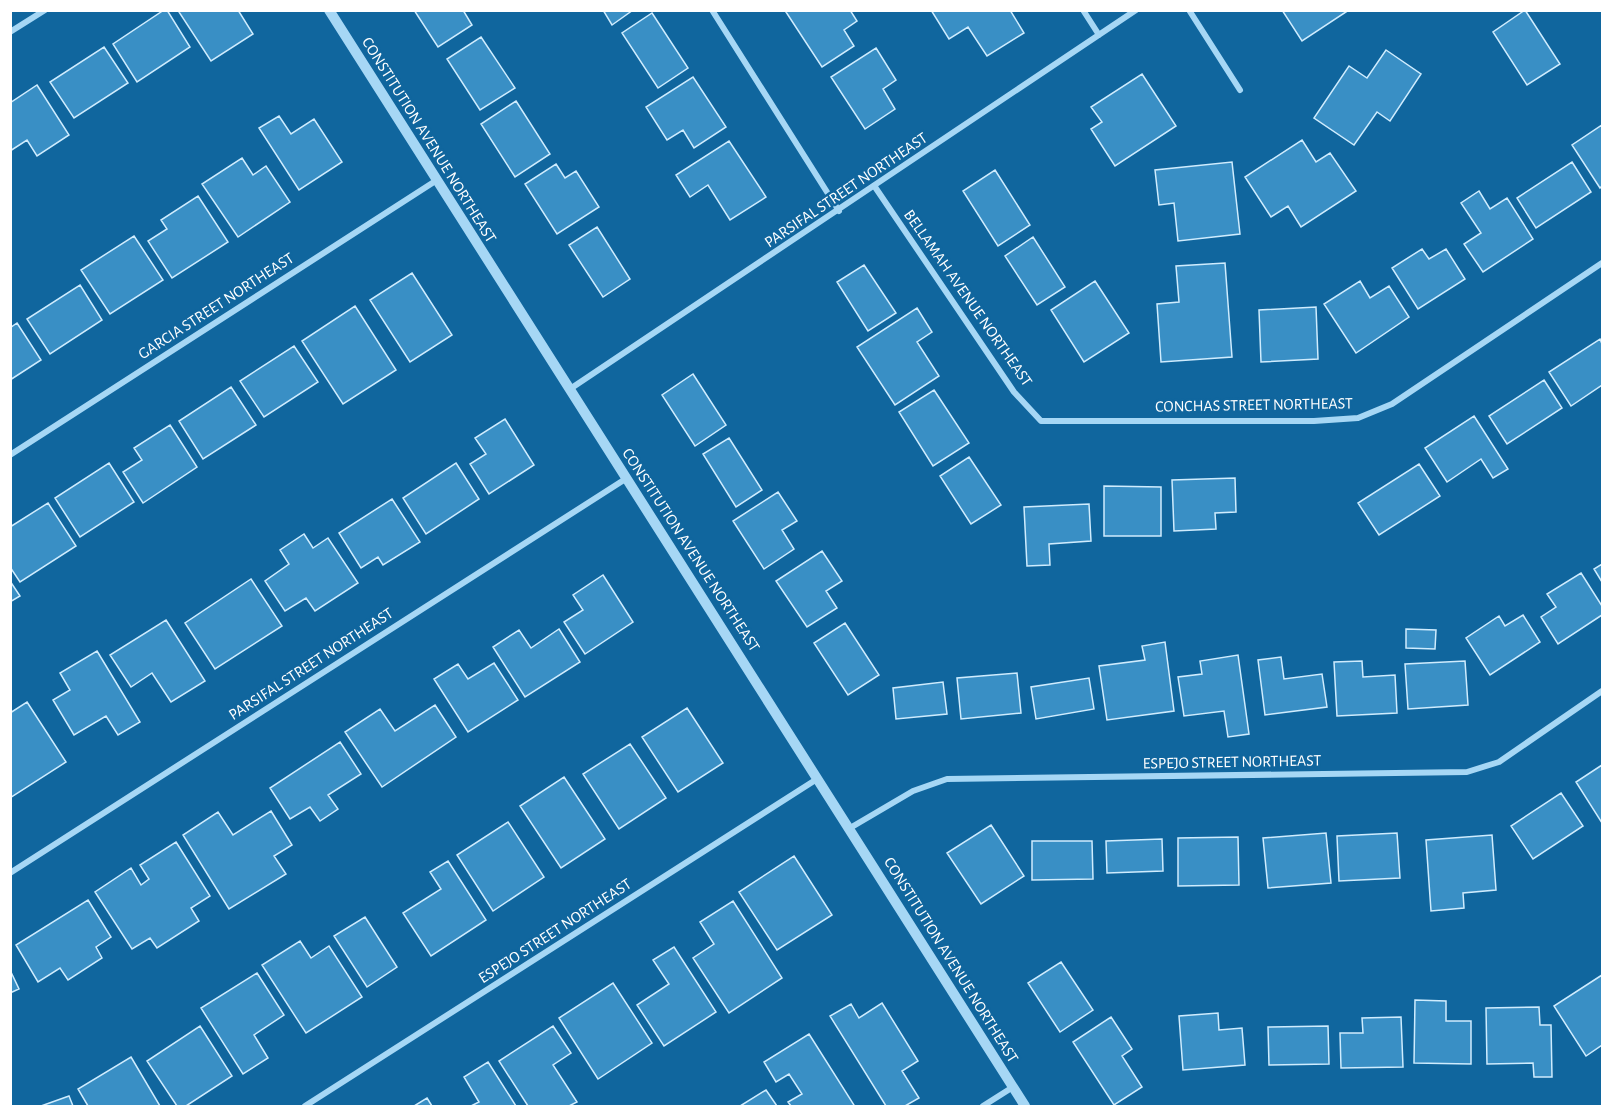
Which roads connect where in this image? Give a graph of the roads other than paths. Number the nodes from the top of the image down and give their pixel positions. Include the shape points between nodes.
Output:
1 (45, 10) edge
2 (329, 10) edge
3 (712, 10) edge
4 (1083, 10) edge
5 (1136, 10) edge
6 (1189, 10) edge
7 (10, 33) edge
8 (1099, 35) junction
9 (1240, 90) dead end
10 (437, 180) junction
11 (875, 187) junction
12 (839, 211) junction
13 (1602, 263) edge
14 (570, 389) junction
15 (1041, 421) joint
16 (10, 455) edge
17 (627, 478) junction
18 (1602, 691) edge
19 (819, 778) junction
20 (850, 828) junction
21 (10, 873) edge
22 (1013, 1087) junction
23 (305, 1107) edge
24 (983, 1107) edge
25 (1025, 1107) edge

1 - 7 street
2 - 10 street, CONSTITUTION AVENUE NORTHEAST
3 - 12 street
4 - 8 street
5 - 8 street, PARSIFAL STREET NORTHEAST
6 - 9 street
8 - 11 street, PARSIFAL STREET NORTHEAST
10 - 14 street, CONSTITUTION AVENUE NORTHEAST
10 - 16 street, GARCIA STREET NORTHEAST
11 - 12 street, PARSIFAL STREET NORTHEAST
11 - 15 street, BELLAMAH AVENUE NORTHEAST via 1014,392
12 - 14 street, PARSIFAL STREET NORTHEAST
13 - 15 street, CONCHAS STREET NORTHEAST via 1392,404 1358,418
14 - 17 street, CONSTITUTION AVENUE NORTHEAST
17 - 19 street, CONSTITUTION AVENUE NORTHEAST
17 - 21 street, PARSIFAL STREET NORTHEAST
18 - 20 street, ESPEJO STREET NORTHEAST via 1499,762 1467,772 947,779 914,791
19 - 20 street, CONSTITUTION AVENUE NORTHEAST
19 - 23 street, ESPEJO STREET NORTHEAST
20 - 22 street, CONSTITUTION AVENUE NORTHEAST
22 - 24 street
22 - 25 street, CONSTITUTION AVENUE NORTHEAST

